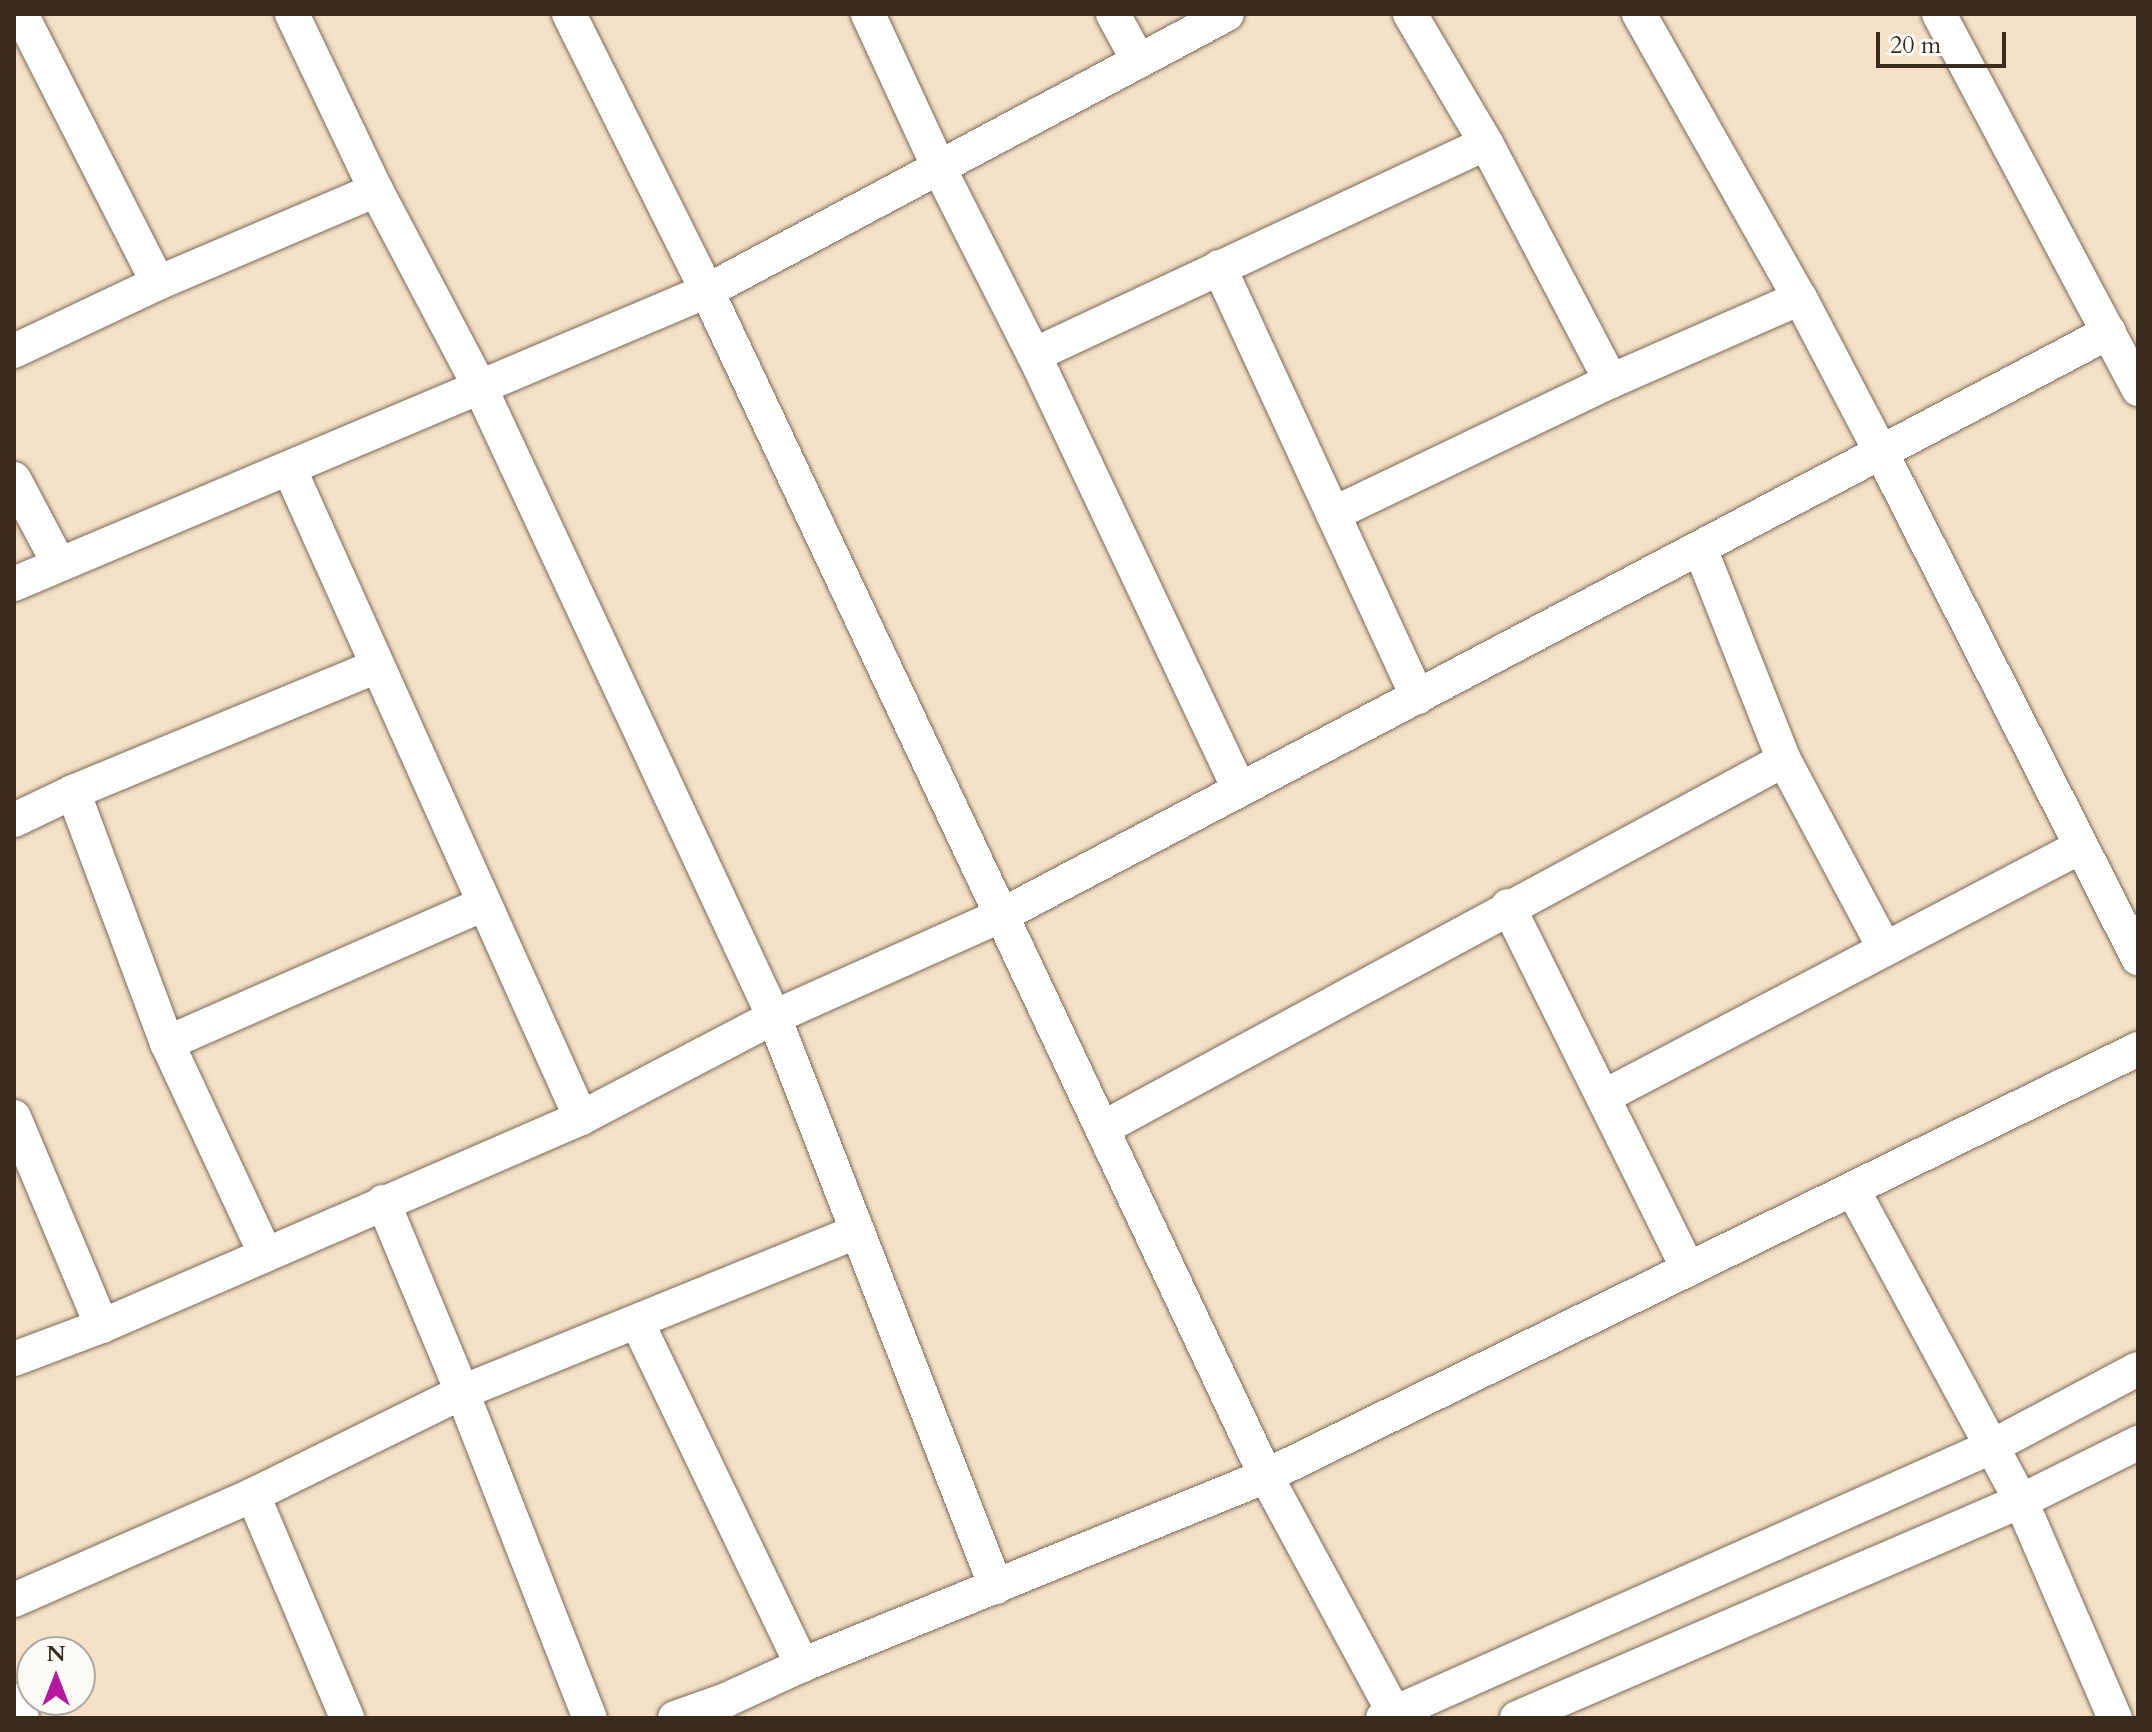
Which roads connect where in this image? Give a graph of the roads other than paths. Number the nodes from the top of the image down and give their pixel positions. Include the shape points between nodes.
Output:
1 (21, 14) edge
2 (292, 14) edge
3 (569, 14) edge
4 (868, 14) edge
5 (1113, 14) edge
6 (1227, 14) edge
7 (1410, 14) edge
8 (1639, 14) edge
9 (1939, 14) edge
10 (1138, 60) junction
11 (1486, 143) junction
12 (939, 168) junction
13 (376, 190) junction
14 (1219, 267) junction
15 (158, 283) junction
16 (707, 291) junction
17 (1800, 298) junction
18 (2109, 332) junction
19 (14, 351) edge
20 (1034, 355) junction
21 (1611, 381) junction
22 (479, 385) junction
23 (2138, 389) edge
24 (1881, 452) junction
25 (289, 468) junction
26 (14, 479) edge
27 (1333, 514) junction
28 (1700, 548) junction
29 (59, 564) junction
30 (14, 584) edge
31 (377, 666) junction
32 (1418, 697) junction
33 (1784, 760) junction
34 (1240, 790) junction
35 (73, 792) junction
36 (14, 820) edge
37 (2080, 847) junction
38 (484, 904) junction
39 (1508, 906) junction
40 (1002, 915) junction
41 (1885, 949) junction
42 (2138, 958) edge
43 (774, 1017) junction
44 (167, 1043) junction
45 (2138, 1049) edge
46 (1605, 1096) junction
47 (14, 1117) edge
48 (581, 1118) junction
49 (1103, 1128) junction
50 (1853, 1190) junction
51 (383, 1202) junction
52 (858, 1231) junction
53 (265, 1253) junction
54 (1688, 1269) junction
55 (637, 1322) junction
56 (102, 1326) junction
57 (14, 1359) edge
58 (2138, 1369) edge
59 (462, 1392) junction
60 (2138, 1443) edge
61 (1991, 1447) junction
62 (1266, 1476) junction
63 (253, 1495) junction
64 (2021, 1501) junction
65 (996, 1587) junction
66 (14, 1600) edge
67 (802, 1665) junction
68 (14, 1701) edge
69 (2138, 1712) edge
70 (1391, 1716) edge
71 (22, 1718) edge
72 (347, 1718) edge
73 (590, 1718) edge
74 (675, 1718) edge
75 (1517, 1718) edge
76 (2115, 1718) edge
77 (2125, 1718) edge

1 - 15 street
2 - 13 street
3 - 16 street
4 - 12 street
5 - 10 street
6 - 10 street
7 - 11 street
8 - 17 street
9 - 18 street
10 - 12 street
11 - 14 street
11 - 21 street
12 - 16 street
12 - 20 street
13 - 15 street
13 - 22 street
14 - 20 street
14 - 27 street
15 - 19 street
16 - 22 street
16 - 40 street
17 - 21 street
17 - 24 street
18 - 23 street
18 - 24 street
20 - 34 street
21 - 27 street
22 - 25 street
22 - 43 street
24 - 28 street
24 - 37 street
25 - 29 street
25 - 31 street
26 - 29 street
27 - 32 street
28 - 32 street
28 - 33 street
29 - 30 street
31 - 35 street
31 - 38 street
32 - 34 street
33 - 39 street
33 - 41 street
34 - 40 street
35 - 36 street
35 - 44 street
37 - 41 street
37 - 42 street
38 - 44 street
38 - 48 street
39 - 46 street
39 - 49 street
40 - 43 street
40 - 49 street
41 - 46 street
43 - 48 street
43 - 52 street
44 - 53 street
45 - 50 street
46 - 54 street
47 - 56 street
48 - 51 street
49 - 62 street
50 - 54 street
50 - 61 street
51 - 53 street
51 - 59 street
52 - 55 street
52 - 65 street
53 - 56 street
54 - 62 street
55 - 59 street
55 - 67 street
56 - 57 street
58 - 61 street
59 - 63 street
59 - 73 street
60 - 64 street
61 - 64 street
61 - 70 street
62 - 65 street
62 - 70 street
63 - 66 street
63 - 72 street
64 - 75 street
64 - 76 street
65 - 67 street
67 - 74 street
68 - 71 street
69 - 77 street

